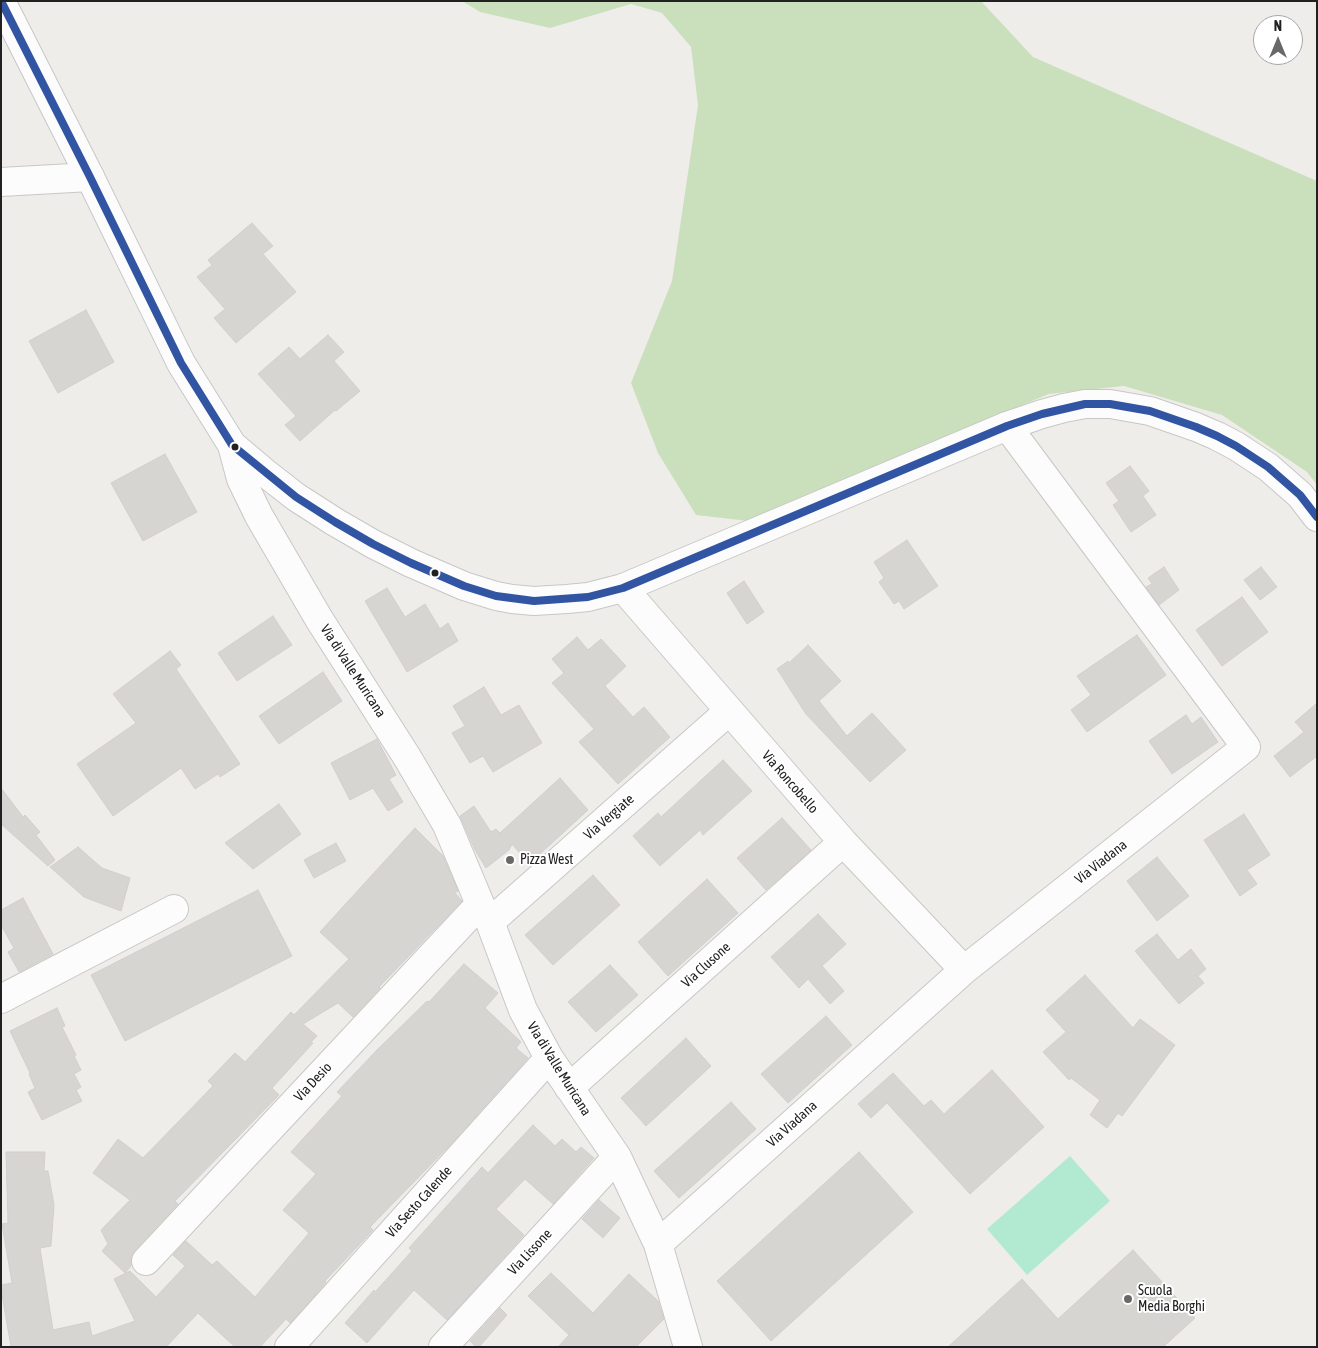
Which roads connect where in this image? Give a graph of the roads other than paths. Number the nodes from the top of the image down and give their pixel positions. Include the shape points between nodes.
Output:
1 (1, 2) edge
2 (90, 177) junction
3 (1, 182) edge
4 (1007, 426) junction
5 (232, 445) junction
6 (1317, 517) edge
7 (623, 588) junction
8 (729, 711) junction
9 (843, 842) junction
10 (174, 909) dead end
11 (485, 913) junction
12 (964, 970) junction
13 (1, 999) edge
14 (549, 1058) junction
15 (569, 1088) junction
16 (617, 1157) junction
17 (658, 1244) junction
18 (146, 1261) dead end
19 (289, 1347) edge
20 (443, 1347) edge
21 (688, 1347) edge

1 - 2 street, Via di Valle Muricana
2 - 3 street
2 - 5 street, Via di Valle Muricana via 181,363
4 - 6 street via 1085,404 1132,407 1166,416 1218,436 1268,467 1300,495
4 - 7 street
4 - 12 street, Via Viadana via 1246,747
5 - 7 street via 296,497 335,522 411,563 464,586 534,601 581,598
5 - 11 street, Via di Valle Muricana via 241,479 259,516 447,825
7 - 8 street, Via Roncobello
8 - 9 street, Via Roncobello
8 - 11 street, Via Vergiate
9 - 12 street, Via Roncobello
9 - 15 street, Via Clusone
10 - 13 street
11 - 14 street, Via di Valle Muricana via 522,1010
11 - 18 street, Via Desio
12 - 17 street, Via Viadana
14 - 15 street, Via di Valle Muricana
14 - 19 street, Via Sesto Calende
15 - 16 street, Via di Valle Muricana
16 - 17 street, Via di Valle Muricana
16 - 20 street, Via Lissone
17 - 21 street, Via di Valle Muricana

